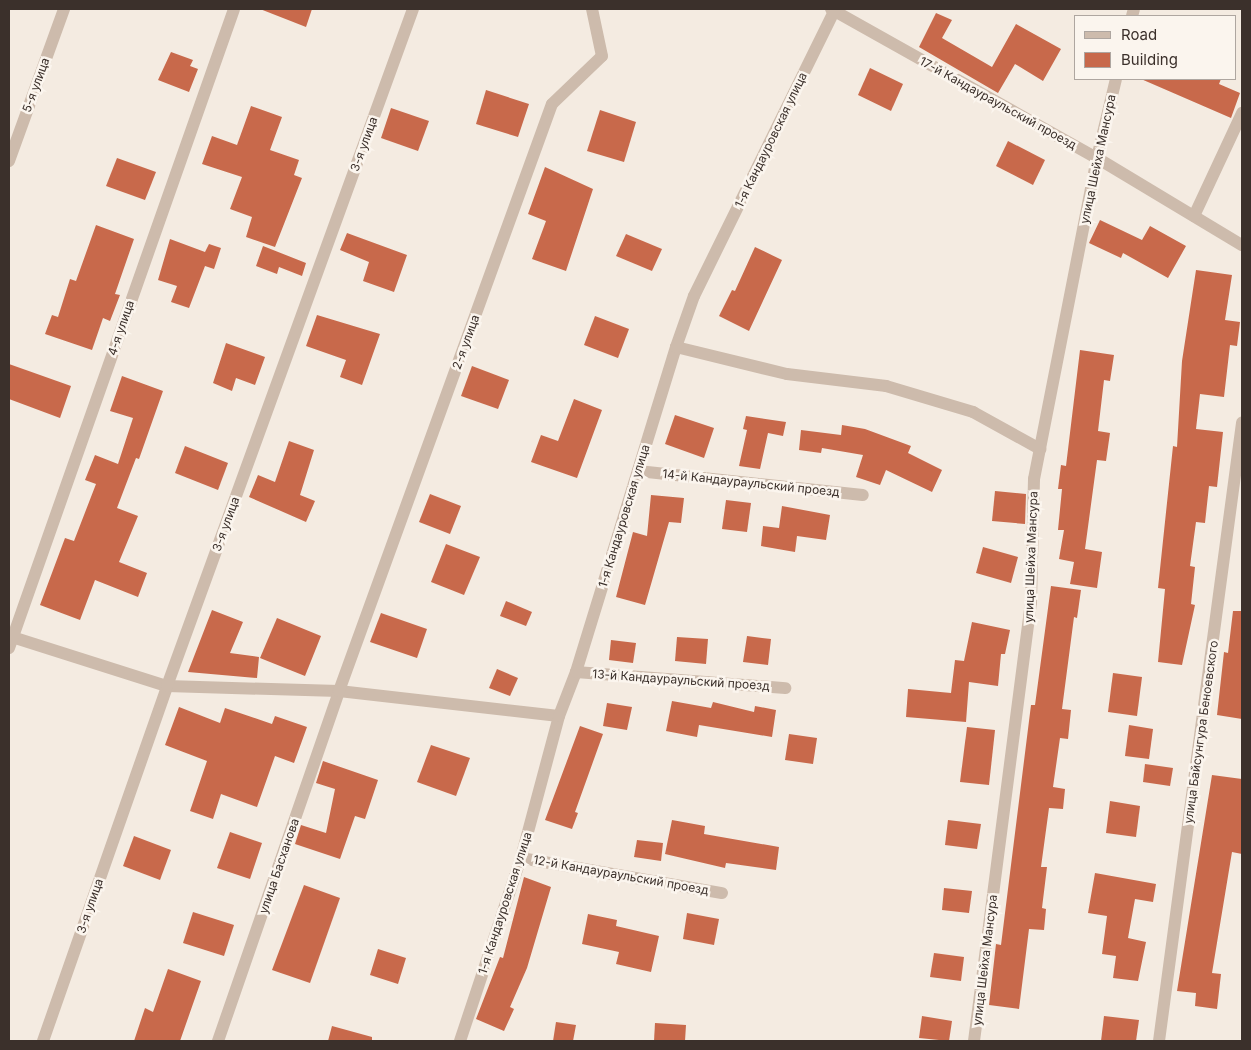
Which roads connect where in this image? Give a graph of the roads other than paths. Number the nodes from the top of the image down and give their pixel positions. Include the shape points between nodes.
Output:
1 (64, 9) edge
2 (234, 9) edge
3 (413, 9) edge
4 (592, 9) edge
5 (833, 9) edge
6 (1116, 80) edge
7 (1242, 113) edge
8 (1097, 158) junction
9 (9, 160) edge
10 (1194, 216) junction
11 (1242, 244) edge
12 (676, 347) junction
13 (1242, 423) edge
14 (1040, 449) junction
15 (638, 471) junction
16 (863, 495) dead end
17 (10, 640) edge
18 (576, 672) junction
19 (167, 686) junction
20 (785, 688) dead end
21 (339, 691) junction
22 (559, 716) junction
23 (521, 858) junction
24 (722, 893) dead end
25 (43, 1041) edge
26 (218, 1041) edge
27 (460, 1041) edge
28 (974, 1041) edge
29 (1159, 1041) edge

1 - 9 street, 5-я улица
2 - 17 street, 4-я улица
3 - 19 street, 3-я улица
4 - 21 street, 2-я улица via 602,56 552,104
5 - 8 street, 17-й Кандаураульский проезд
5 - 12 street, 1-я Кандауровская улица via 694,296
6 - 8 street, улица Шейха Мансура
7 - 10 street
8 - 10 street, 17-й Кандаураульский проезд
8 - 14 street, улица Шейха Мансура
10 - 11 street, 17-й Кандаураульский проезд
12 - 14 street via 787,374 886,386 973,412
12 - 15 street, 1-я Кандауровская улица
13 - 29 street, улица Байсунгура Беноевского
14 - 28 street, улица Шейха Мансура via 1034,479 1031,602
15 - 16 street, 14-й Кандаураульский проезд
15 - 18 street, 1-я Кандауровская улица
17 - 19 street
18 - 20 street, 13-й Кандаураульский проезд
18 - 22 street, 1-я Кандауровская улица
19 - 21 street
19 - 25 street, 3-я улица
21 - 22 street
21 - 26 street, улица Басханова
22 - 23 street, 1-я Кандауровская улица
23 - 24 street, 12-й Кандаураульский проезд
23 - 27 street, 1-я Кандауровская улица

